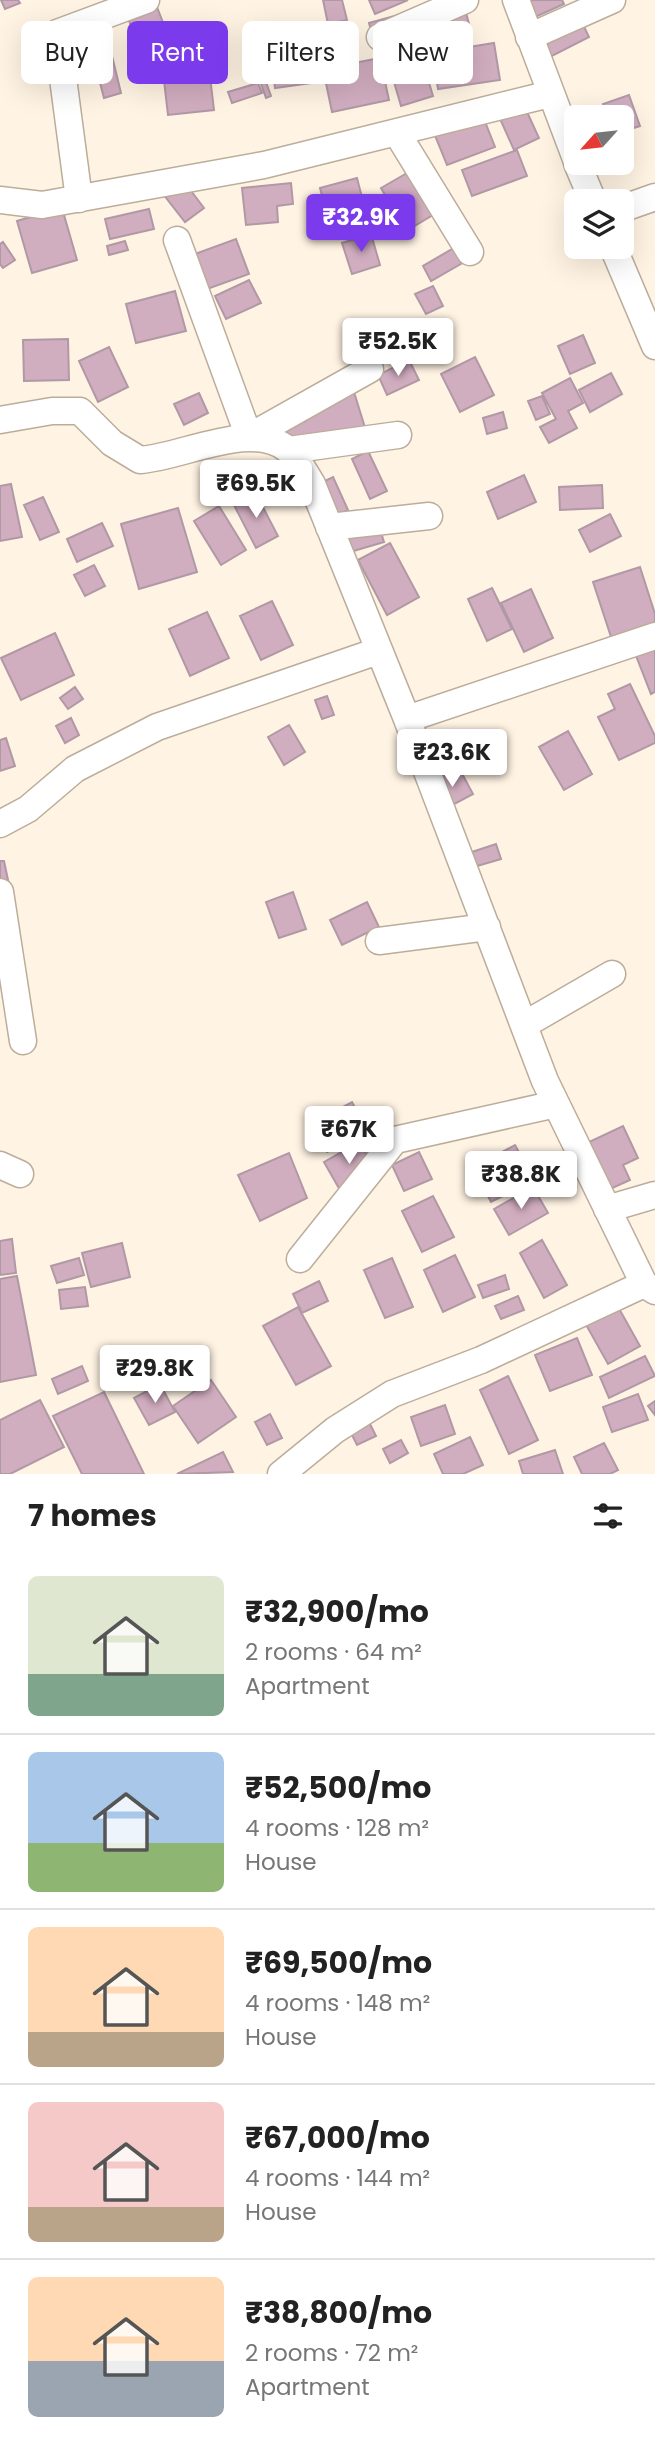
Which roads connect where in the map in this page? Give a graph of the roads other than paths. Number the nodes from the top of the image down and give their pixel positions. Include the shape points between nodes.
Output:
1 (146, 0) edge
2 (465, 0) edge
3 (516, 0) edge
4 (612, 0) edge
5 (417, 21) edge
6 (530, 37) junction
7 (550, 94) junction
8 (564, 130) edge
9 (397, 133) junction
10 (655, 197) edge
11 (79, 199) junction
12 (0, 200) edge
13 (634, 204) edge
14 (177, 240) dead end
15 (470, 252) dead end
16 (618, 259) edge
17 (655, 346) edge
18 (370, 369) dead end
19 (0, 420) edge
20 (398, 435) dead end
21 (249, 436) junction
22 (289, 450) junction
23 (429, 516) dead end
24 (329, 527) junction
25 (655, 636) edge
26 (378, 651) junction
27 (407, 719) junction
28 (0, 824) edge
29 (0, 892) edge
30 (487, 927) junction
31 (379, 941) dead end
32 (612, 974) dead end
33 (524, 1025) junction
34 (23, 1041) dead end
35 (556, 1104) junction
36 (655, 1195) edge
37 (607, 1209) junction
38 (300, 1259) dead end
39 (649, 1287) edge
40 (281, 1474) edge

1 - 11 street via 57,33
2 - 5 street
3 - 6 street
4 - 6 street
6 - 7 street
7 - 8 street
7 - 9 street
9 - 11 street via 264,165
9 - 15 street
10 - 13 street
11 - 12 street via 42,205
14 - 21 street
16 - 17 street
18 - 21 street
19 - 21 street via 80,411 112,443 141,460
20 - 22 street
21 - 22 street via 271,439
22 - 24 street via 312,484
23 - 24 street
24 - 26 street
25 - 27 street
26 - 27 street
26 - 28 street via 157,727 75,769 28,808
27 - 30 street
29 - 34 street
30 - 31 street
30 - 33 street
32 - 33 street
33 - 35 street
35 - 37 street
35 - 38 street via 395,1140
36 - 37 street
37 - 39 street
39 - 40 street via 392,1394 335,1430

